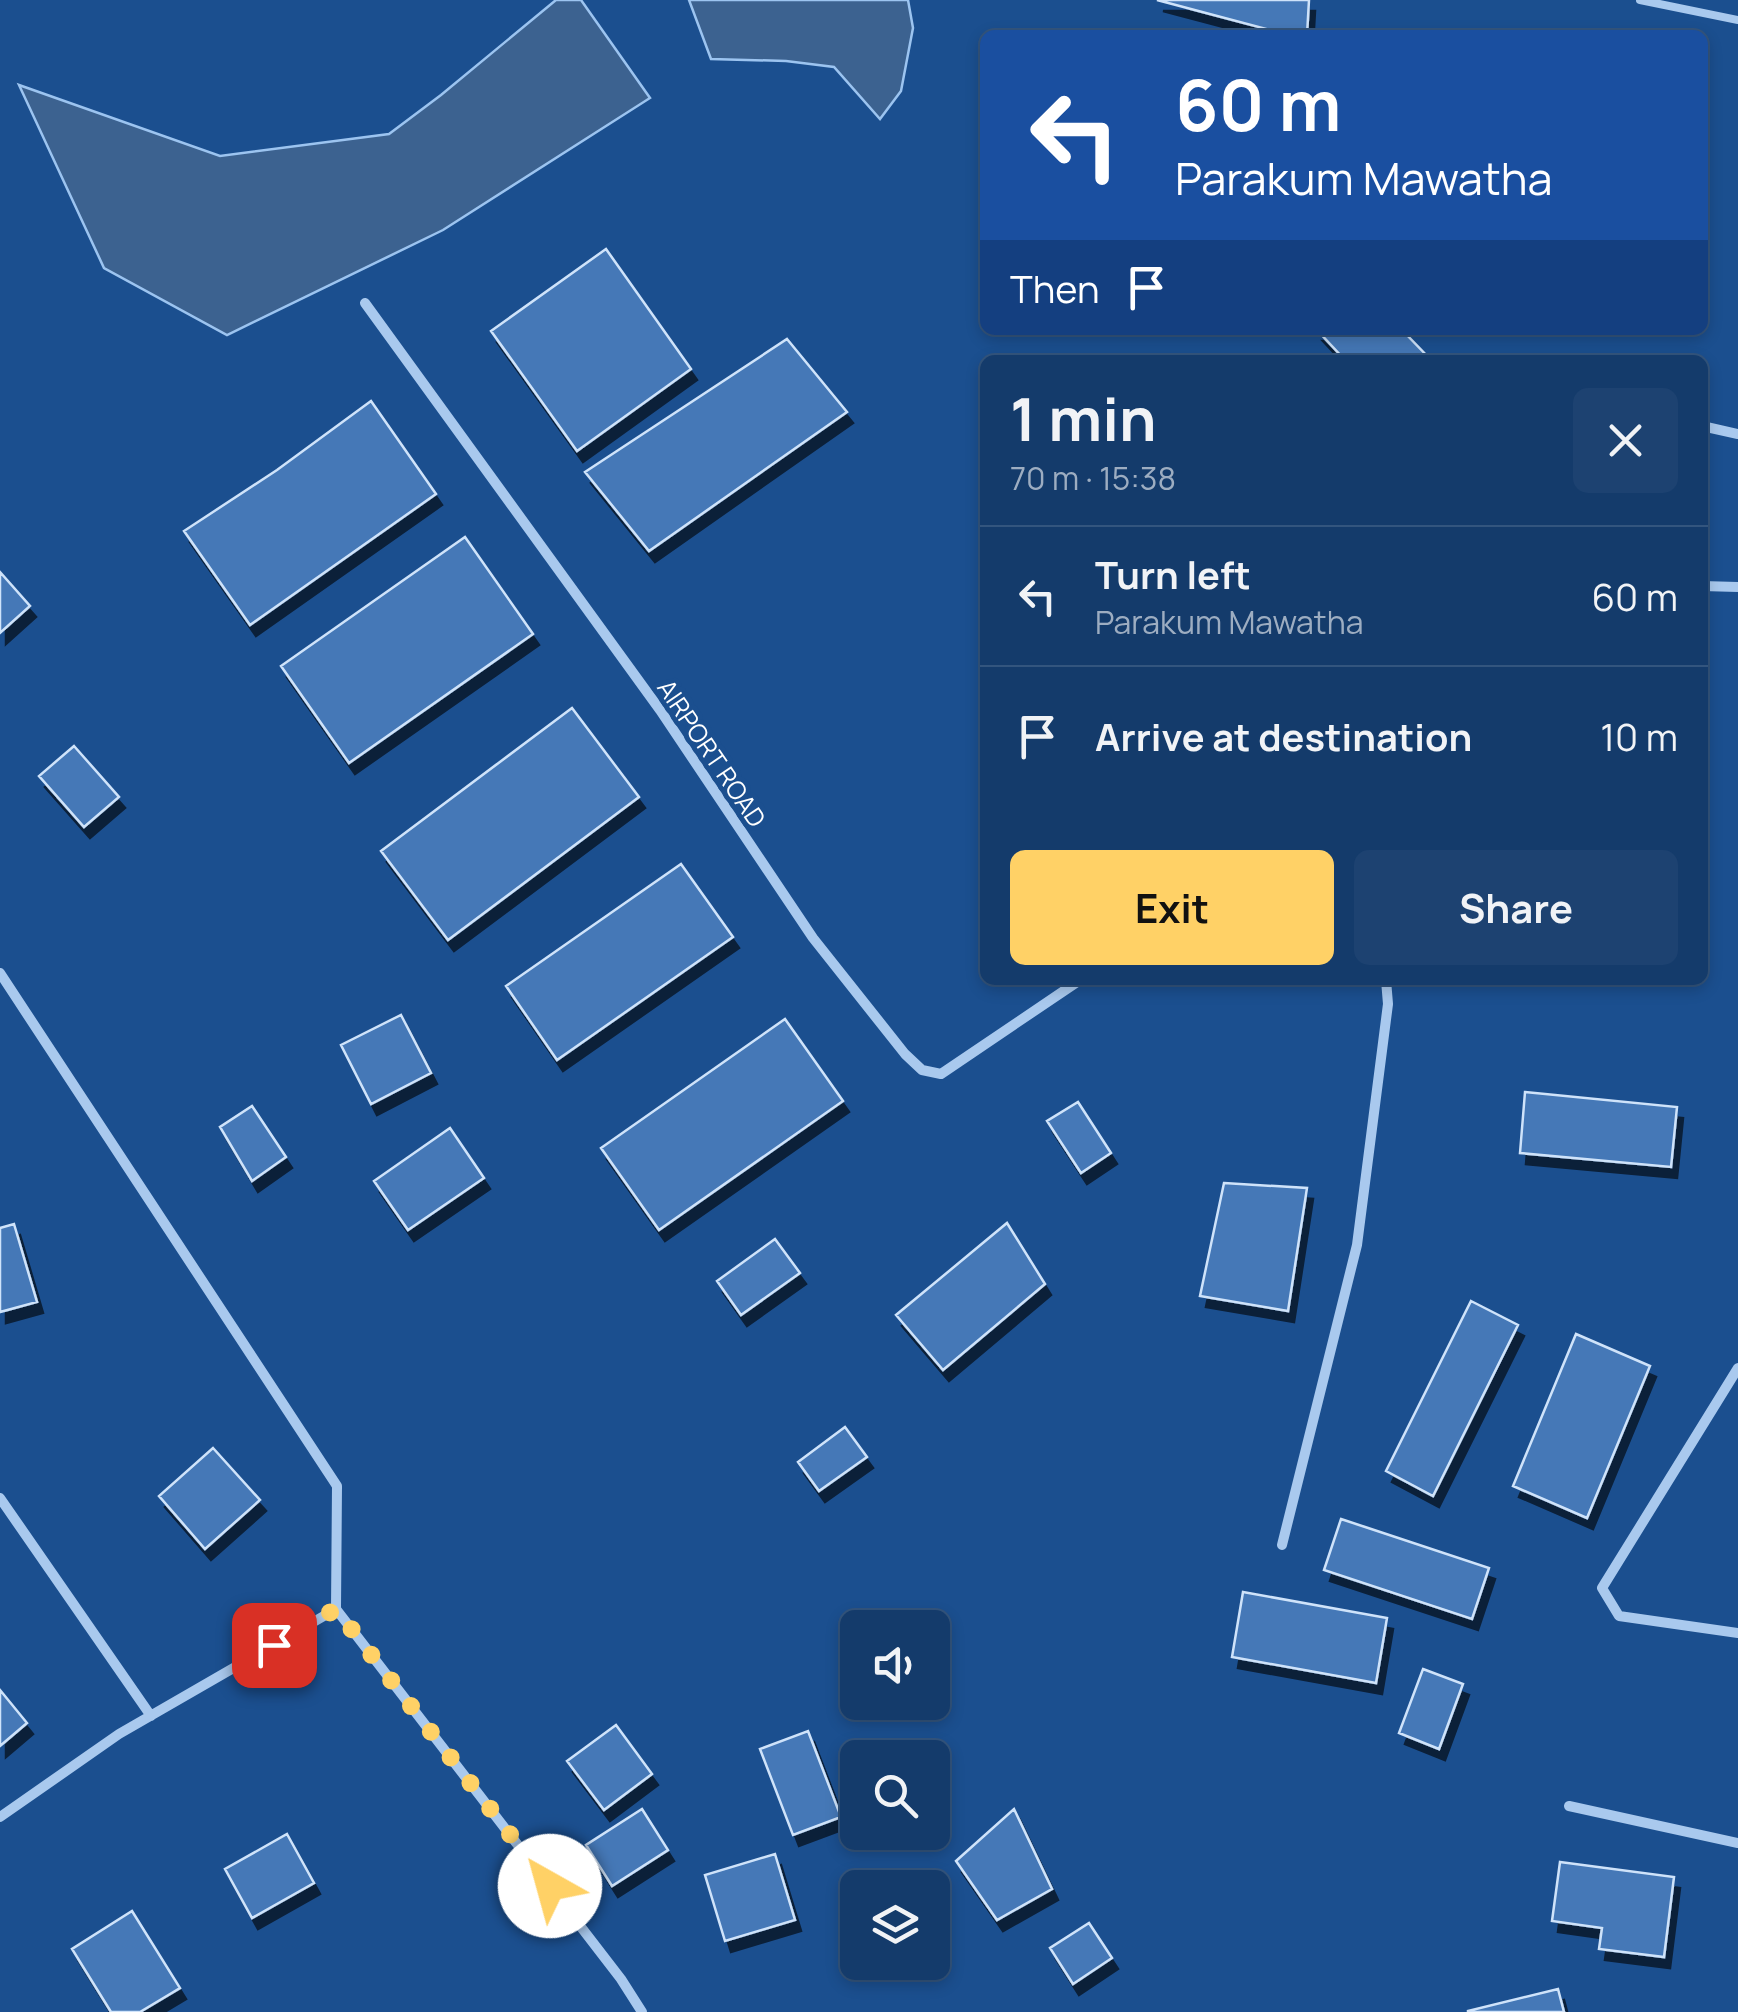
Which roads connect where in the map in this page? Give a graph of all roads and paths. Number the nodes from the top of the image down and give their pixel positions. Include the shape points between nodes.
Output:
1 (1640, 0) edge
2 (1738, 20) edge
3 (365, 302) dead end
4 (1708, 427) edge
5 (1738, 434) edge
6 (1708, 586) edge
7 (1738, 587) edge
8 (0, 973) edge
9 (1073, 985) edge
10 (1386, 985) edge
11 (1738, 1368) edge
12 (0, 1498) edge
13 (1282, 1545) dead end
14 (336, 1609) junction
15 (1738, 1633) edge
16 (151, 1716) junction
17 (1569, 1806) dead end
18 (0, 1817) edge
19 (1738, 1843) edge
20 (642, 2012) edge

1 - 2 lane
3 - 9 street, AIRPORT ROAD via 660,710 814,938 905,1054 922,1070 942,1074
4 - 5 street
6 - 7 street
8 - 14 street via 337,1486
10 - 13 street via 1357,1245
11 - 15 street via 1602,1588 1619,1616
12 - 16 street
14 - 16 street
14 - 20 street
16 - 18 street
17 - 19 street

